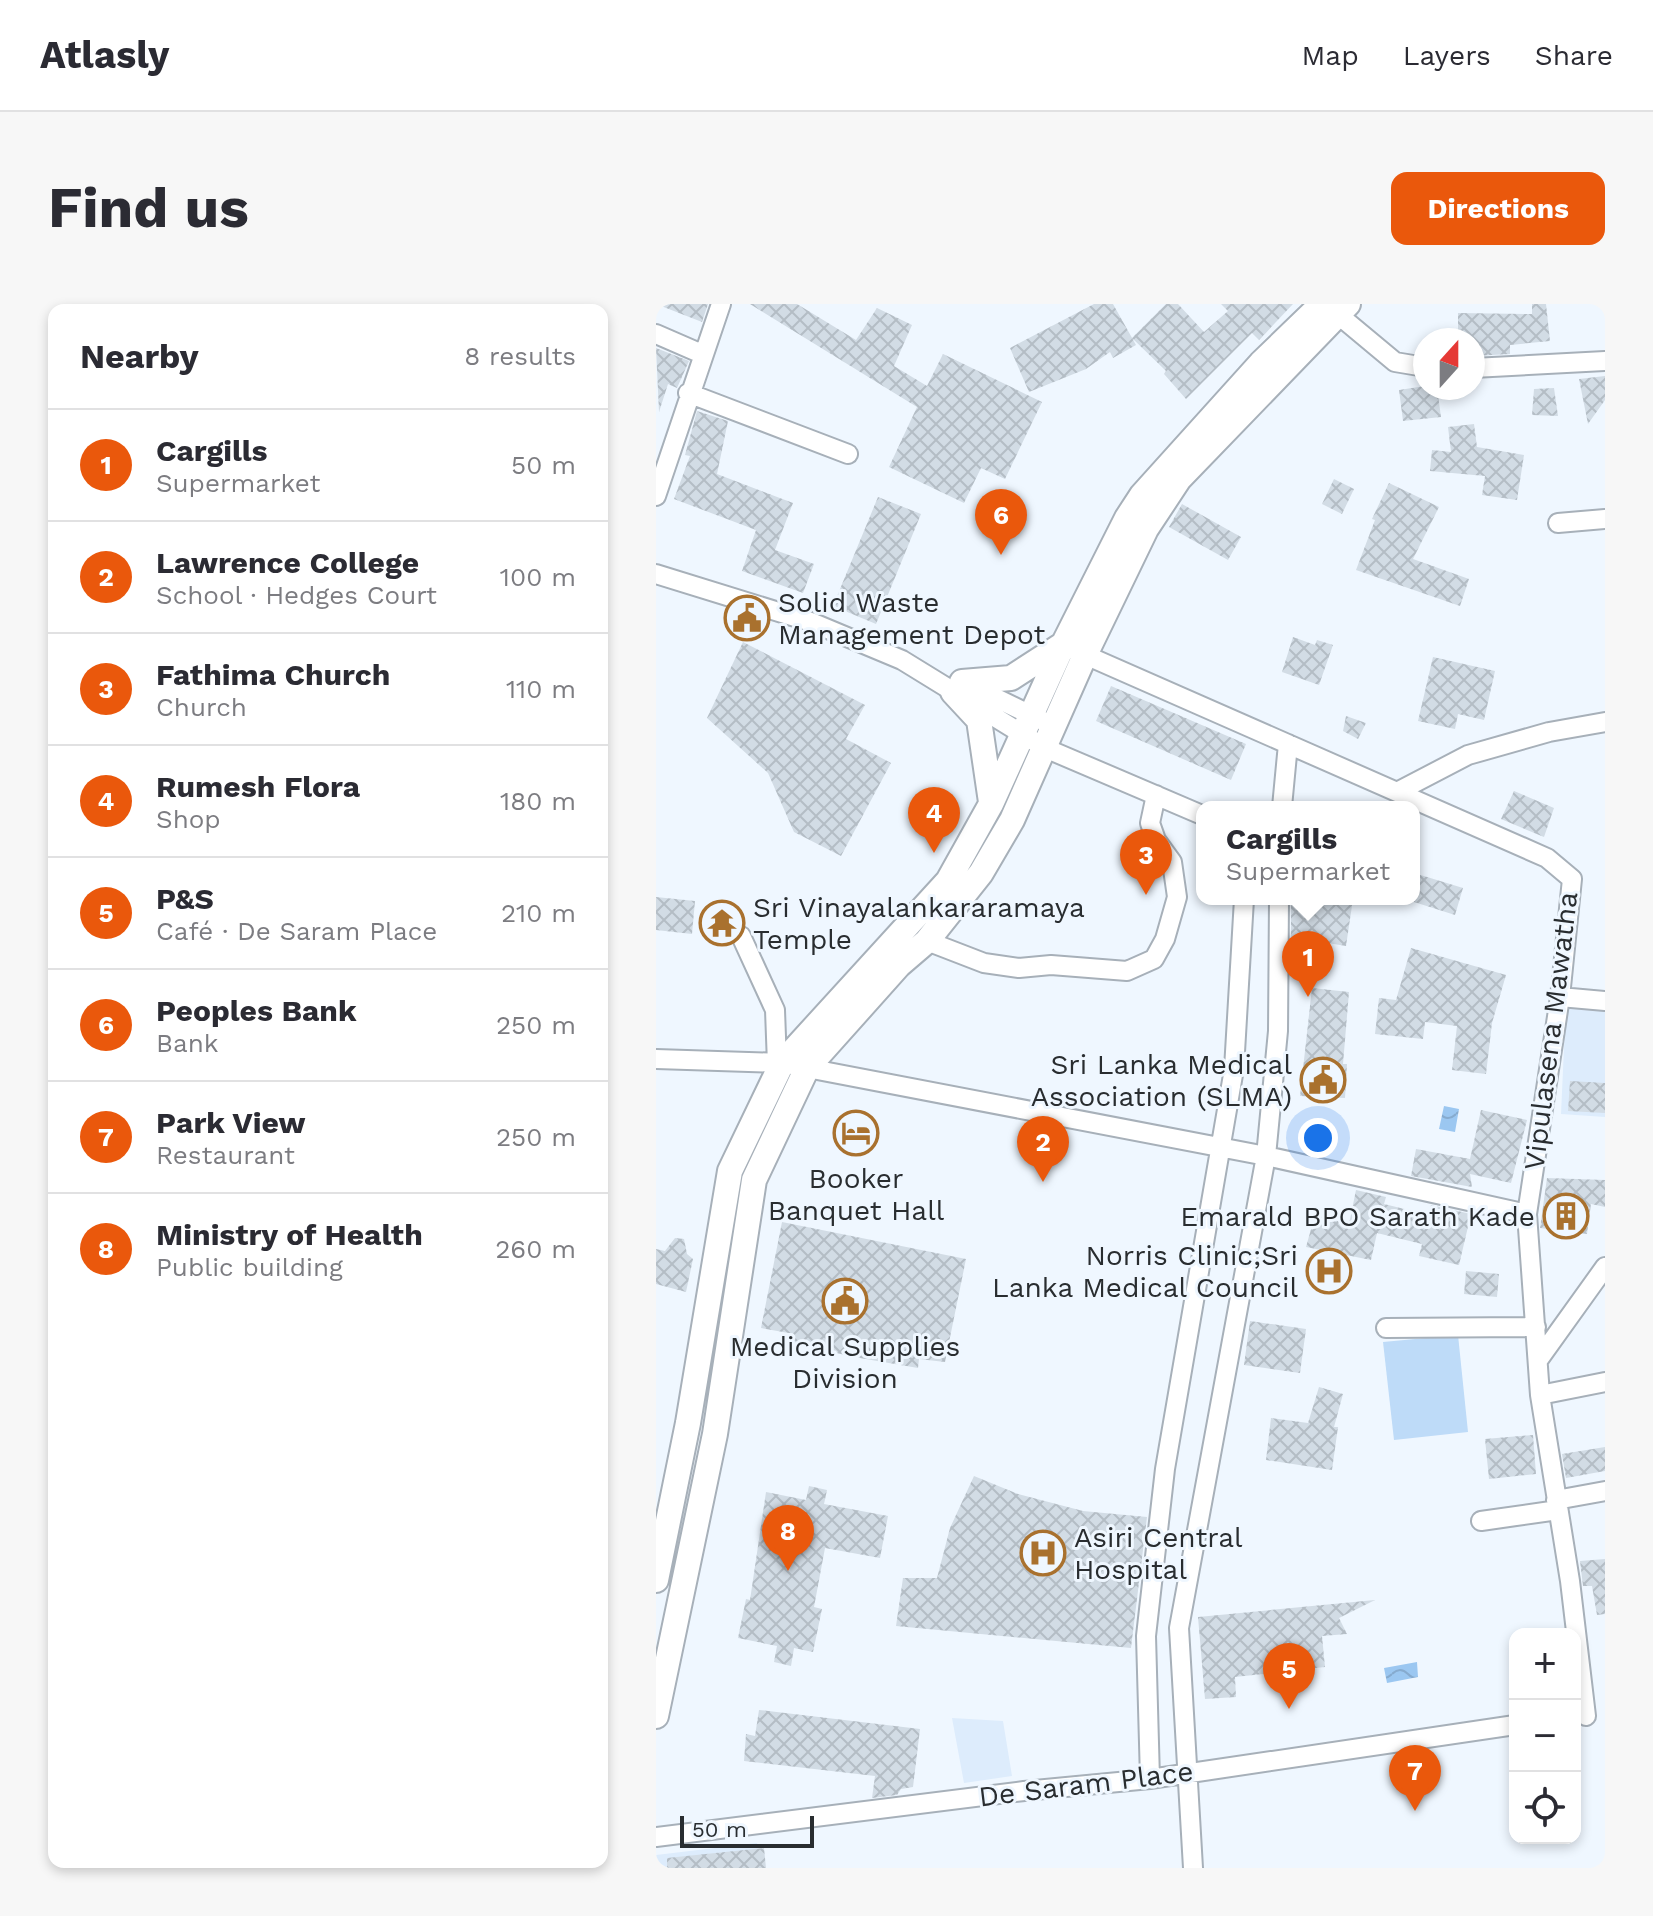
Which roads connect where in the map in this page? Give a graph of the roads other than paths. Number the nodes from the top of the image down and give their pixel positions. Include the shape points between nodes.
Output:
1 (721, 304) edge
2 (1334, 307) edge
3 (656, 334) edge
4 (702, 354) junction
5 (1605, 361) edge
6 (1413, 365) edge
7 (1485, 367) edge
8 (688, 393) junction
9 (662, 447) edge
10 (848, 454) dead end
11 (656, 496) edge
12 (1605, 519) edge
13 (1558, 523) dead end
14 (656, 574) edge
15 (1074, 650) junction
16 (958, 687) junction
17 (1605, 722) edge
18 (1027, 725) junction
19 (1049, 737) junction
20 (1288, 744) junction
21 (1397, 792) junction
22 (1156, 795) junction
23 (1283, 801) edge
24 (1417, 801) edge
25 (1420, 802) edge
26 (991, 804) junction
27 (1196, 812) edge
28 (1244, 905) edge
29 (1279, 905) edge
30 (741, 936) dead end
31 (927, 941) junction
32 (1560, 997) junction
33 (1605, 1001) edge
34 (656, 1059) edge
35 (780, 1064) junction
36 (807, 1068) junction
37 (1222, 1147) junction
38 (1266, 1156) junction
39 (1527, 1214) junction
40 (1605, 1267) edge
41 (1536, 1327) junction
42 (1386, 1328) dead end
43 (1539, 1359) junction
44 (1605, 1382) edge
45 (1540, 1395) junction
46 (1605, 1491) edge
47 (1557, 1505) junction
48 (1481, 1521) dead end
49 (656, 1580) edge
50 (656, 1716) edge
51 (1589, 1716) edge
52 (1509, 1726) edge
53 (1188, 1773) junction
54 (1150, 1779) junction
55 (656, 1837) edge
56 (1193, 1868) edge

1 - 4 street
2 - 6 street via 1395,362
2 - 15 main road via 1179,479
3 - 4 street
4 - 8 street
5 - 7 street
8 - 9 street
8 - 10 street
9 - 11 street
12 - 13 street
14 - 16 street via 811,622
15 - 16 main road via 1011,678
15 - 18 main road
15 - 19 main road
15 - 20 street, Vipulasena Mawatha
16 - 18 street
16 - 26 main road via 979,720
17 - 21 street via 1468,755
18 - 19 street
18 - 26 main road
19 - 22 street
19 - 31 main road via 1012,820 981,873
20 - 21 street, Vipulasena Mawatha
20 - 23 street
21 - 24 street, Vipulasena Mawatha
22 - 27 street
22 - 31 street via 1150,823 1172,862 1177,897 1154,959 1127,971 1019,968 984,963
25 - 32 street, Vipulasena Mawatha via 1547,858 1572,879
26 - 35 main road via 948,881
28 - 37 street via 1234,1069
29 - 38 street via 1278,1031
30 - 35 street via 775,1010
31 - 36 main road
32 - 33 street
32 - 39 street, Vipulasena Mawatha
34 - 35 street
35 - 36 street
35 - 49 main road via 730,1171
36 - 37 street
36 - 50 main road via 754,1180 715,1434
37 - 38 street
37 - 54 street via 1165,1469 1146,1636
38 - 39 street
38 - 53 street via 1179,1628
39 - 41 street, Vipulasena Mawatha
40 - 43 street
41 - 42 street
41 - 43 street, Vipulasena Mawatha
43 - 45 street, Vipulasena Mawatha
44 - 45 street
45 - 47 street, Vipulasena Mawatha
46 - 47 street
47 - 48 street
47 - 51 street, Vipulasena Mawatha
52 - 53 street, De Saram Place
53 - 54 street, De Saram Place
53 - 56 street
54 - 55 street, De Saram Place

